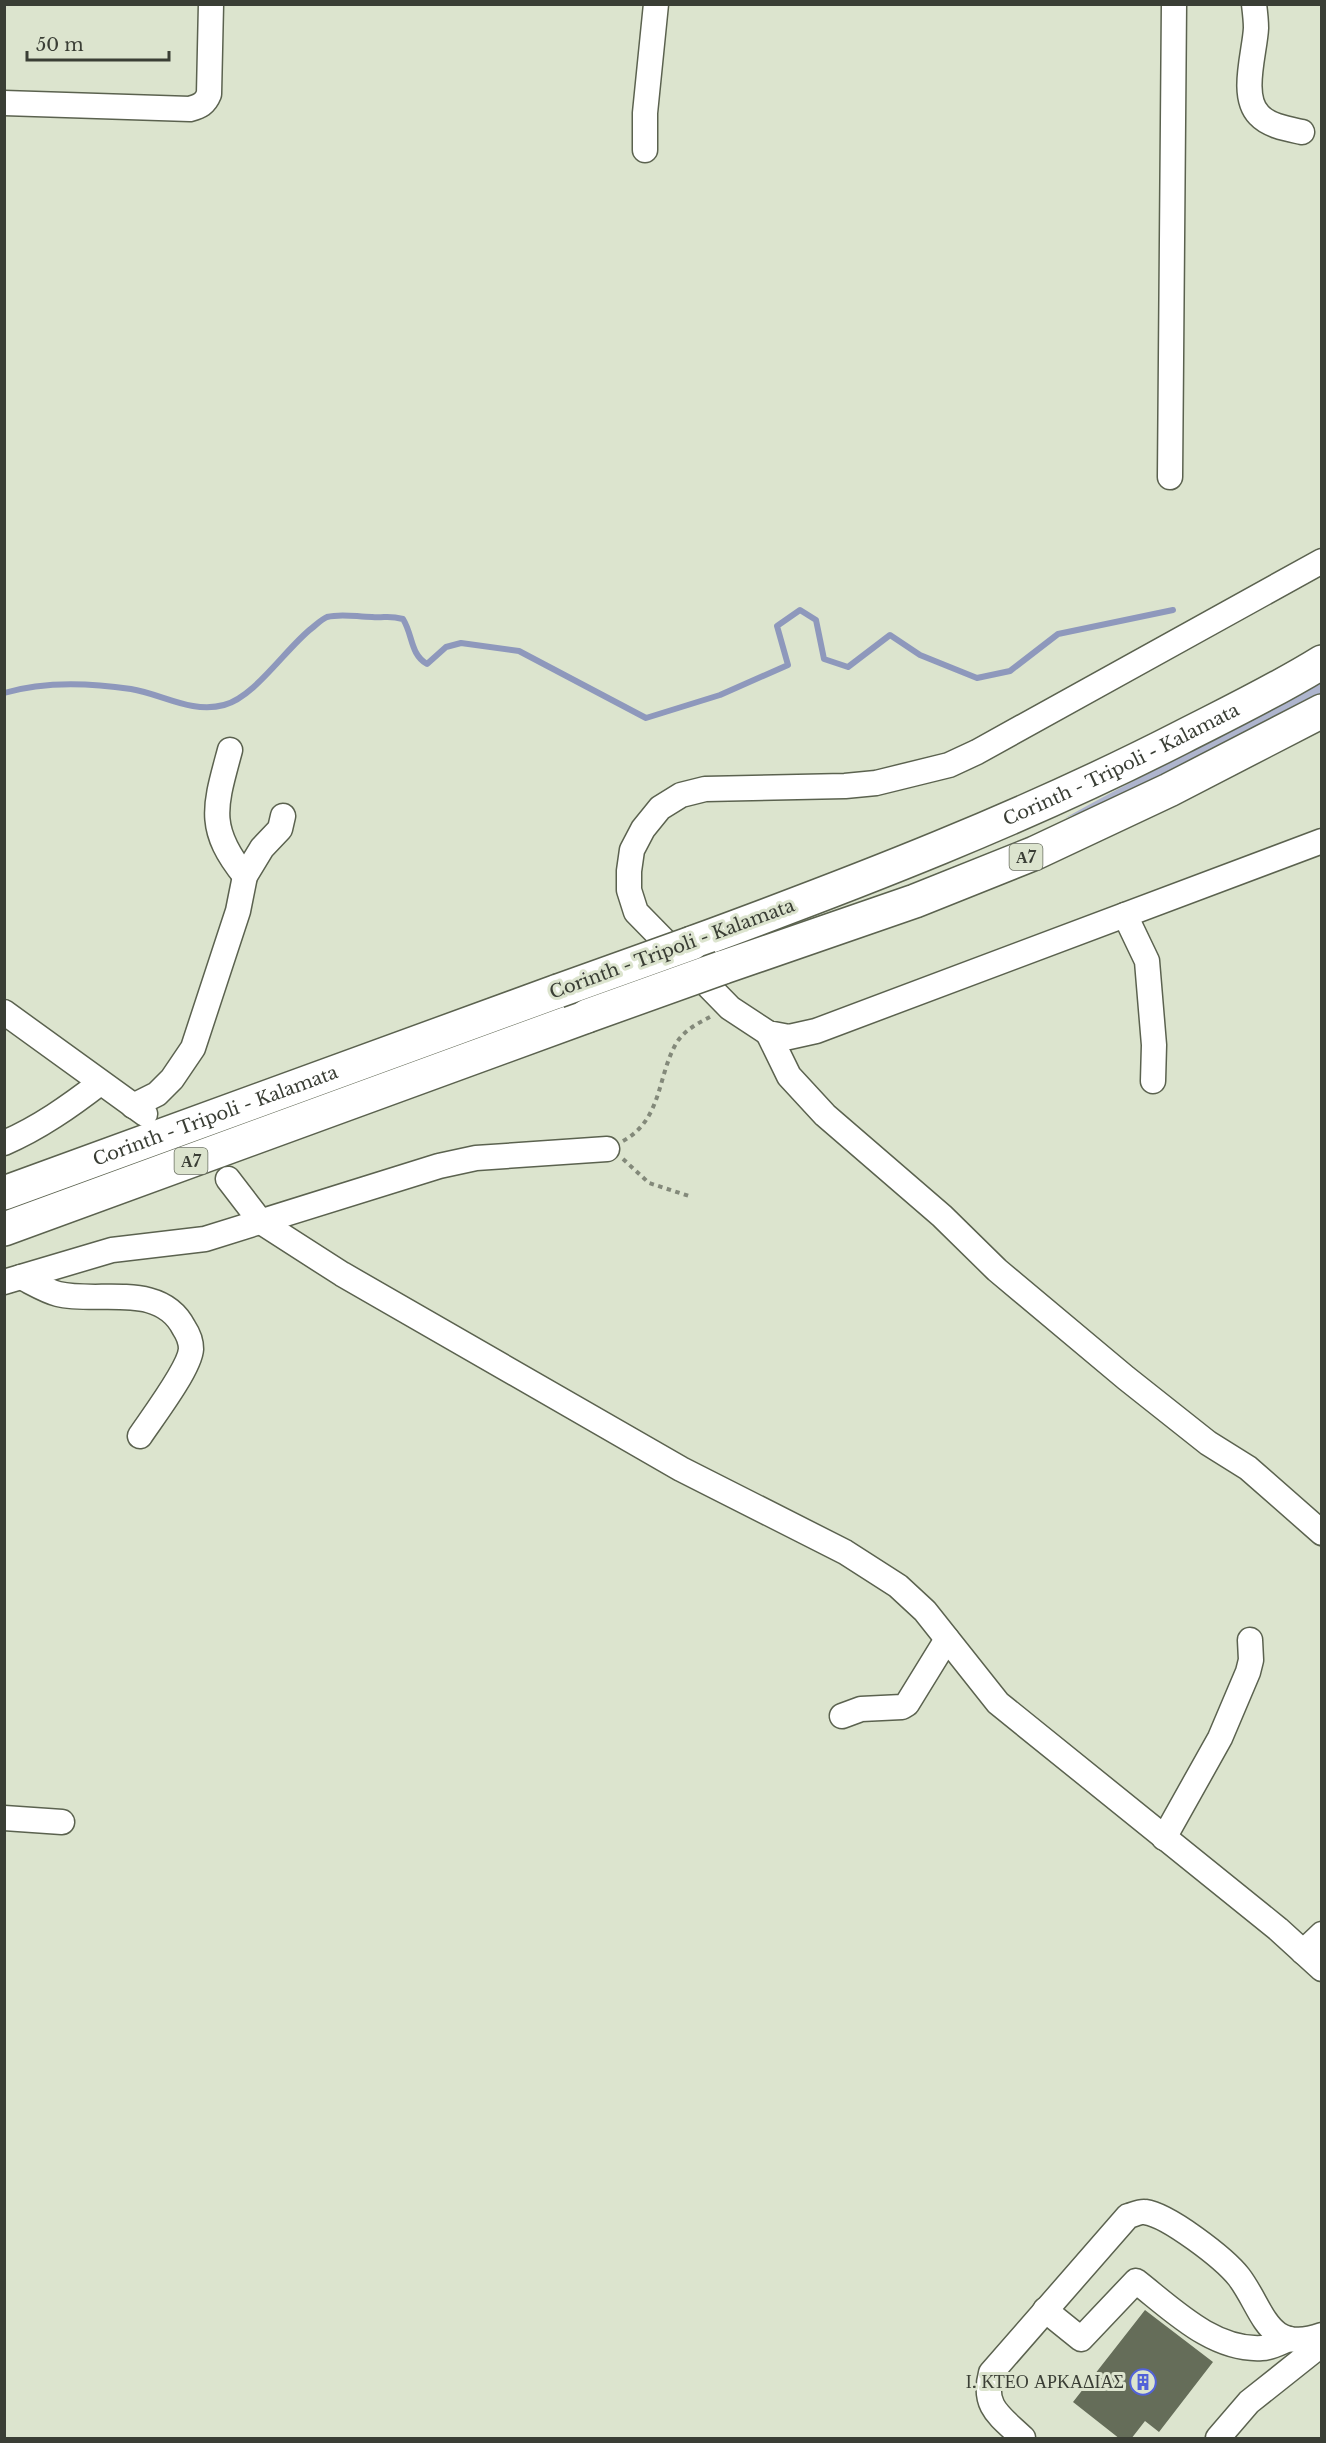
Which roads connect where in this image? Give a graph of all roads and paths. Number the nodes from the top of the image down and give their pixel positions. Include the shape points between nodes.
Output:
1 (211, 4) edge
2 (656, 4) edge
3 (1174, 4) edge
4 (1254, 4) edge
5 (4, 103) edge
6 (1302, 132) dead end
7 (645, 150) dead end
8 (1170, 477) dead end
9 (1322, 561) edge
10 (1322, 662) edge
11 (1320, 712) edge
12 (230, 750) dead end
13 (283, 816) dead end
14 (1322, 841) edge
15 (245, 876) junction
16 (1125, 915) junction
17 (730, 1008) junction
18 (4, 1012) edge
19 (768, 1033) junction
20 (1153, 1081) dead end
21 (99, 1083) junction
22 (4, 1143) edge
23 (607, 1149) junction
24 (228, 1179) dead end
25 (4, 1193) edge
26 (689, 1196) dead end
27 (261, 1222) junction
28 (4, 1229) edge
29 (13, 1280) edge
30 (140, 1436) dead end
31 (1322, 1533) edge
32 (947, 1639) junction
33 (1250, 1640) dead end
34 (842, 1716) dead end
35 (4, 1818) edge
36 (62, 1822) dead end
37 (1164, 1838) junction
38 (1322, 1934) edge
39 (1303, 1952) junction
40 (1322, 1969) edge
41 (1046, 2310) junction
42 (1322, 2335) edge
43 (1289, 2339) junction
44 (1322, 2344) edge
45 (1023, 2439) edge
46 (1218, 2439) edge

1 - 5 street via 209,94 201,106 190,109
2 - 7 street
3 - 8 street
4 - 6 street via 1251,104 1260,117
9 - 17 street via 949,765 876,783 705,789 681,795 660,808 632,850 629,890 636,912
10 - 25 highway, Corinth - Tripoli - Kalamata / Α7, bridge via 1224,717 952,843 692,943
11 - 28 highway, Corinth - Tripoli - Kalamata / Α7, bridge via 1035,853 915,901 586,1016
12 - 15 street via 217,820 224,848
13 - 15 street via 280,829 262,848
14 - 16 street
15 - 21 street via 238,911 193,1048 172,1079 139,1110
16 - 19 street via 816,1031 789,1036
16 - 20 street via 1147,961
17 - 19 street
17 - 23 path via 699,1022 677,1042 647,1119 630,1137
18 - 21 street
19 - 31 street via 789,1076 825,1115 942,1215 997,1270 1144,1393 1208,1443 1248,1468
21 - 22 street via 44,1123
23 - 26 path via 650,1183
23 - 27 street via 476,1158
24 - 27 street
27 - 29 street via 205,1239 112,1250
27 - 32 street via 342,1274 681,1470 872,1568 926,1611
29 - 30 street via 56,1294 127,1296 150,1301 165,1307 182,1323 191,1351 175,1384
32 - 34 street via 907,1704
32 - 37 street via 998,1703
33 - 37 street via 1248,1672 1220,1738
35 - 36 street
37 - 39 street
38 - 39 street
39 - 40 street
41 - 43 street via 1081,2339 1136,2281 1202,2331 1232,2345 1263,2348
41 - 43 street via 1128,2216 1143,2211 1163,2217 1238,2276 1270,2330
41 - 45 street via 991,2373 987,2389 993,2410
42 - 43 street via 1308,2340
44 - 46 street via 1249,2402

